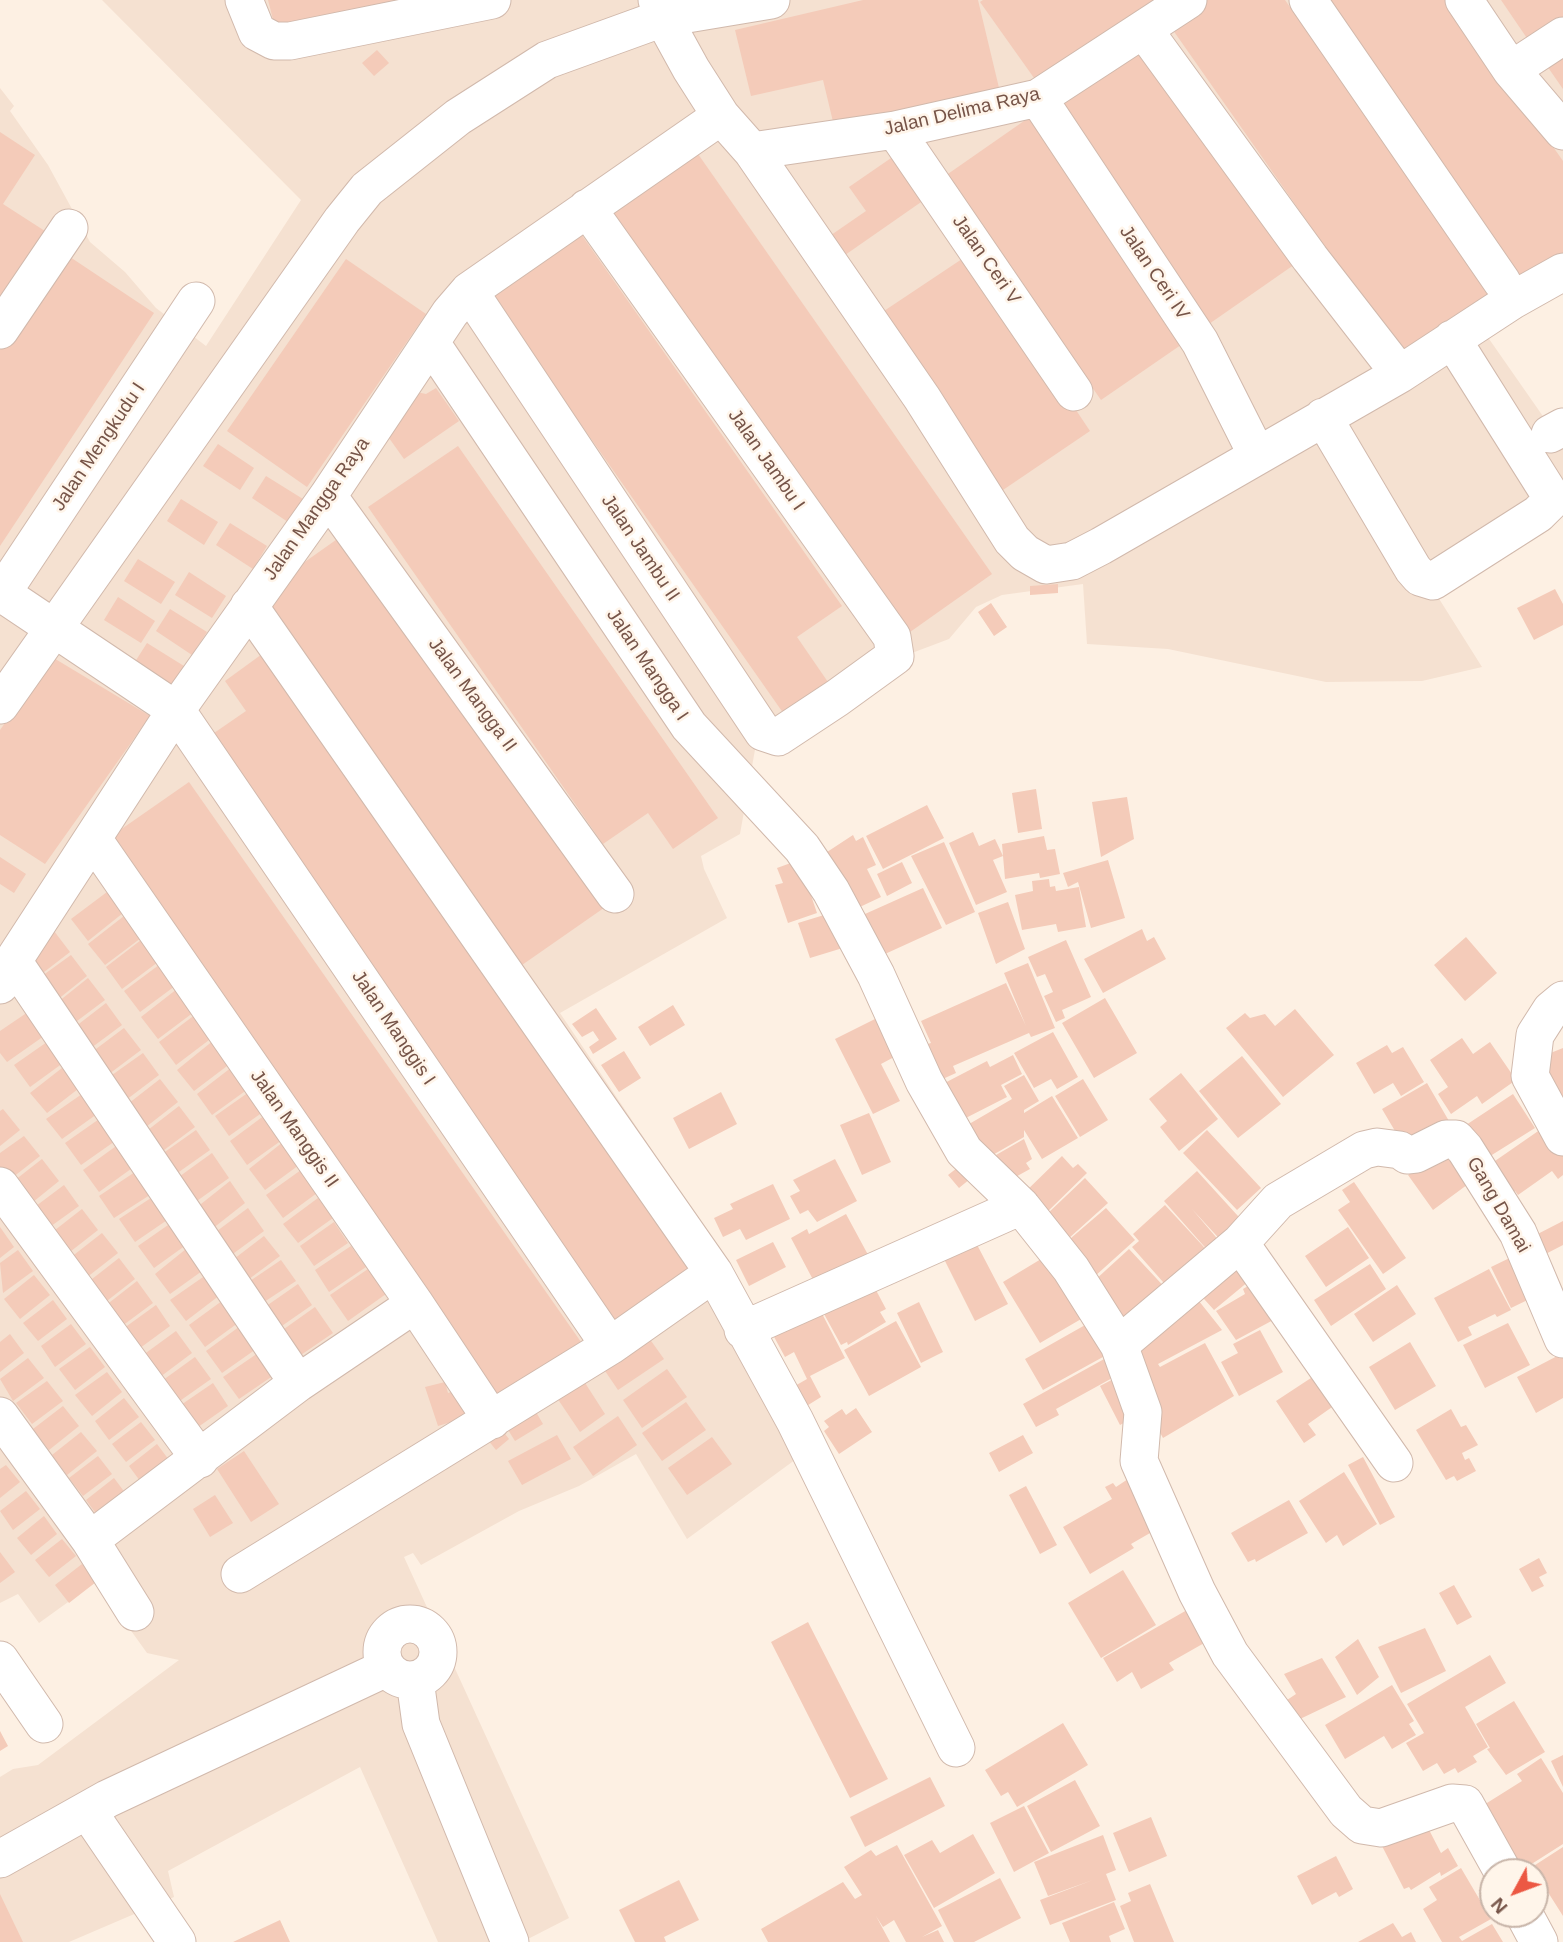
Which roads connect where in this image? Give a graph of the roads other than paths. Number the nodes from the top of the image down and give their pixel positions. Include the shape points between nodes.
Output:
1 (492, 0) edge
2 (771, 0) edge
3 (1188, 0) edge
4 (1308, 0) edge
5 (1464, 0) edge
6 (660, 8) edge
7 (251, 16) edge
8 (1144, 30) junction
9 (1563, 36) edge
10 (1511, 70) junction
11 (1038, 98) junction
12 (721, 116) junction
13 (895, 130) junction
14 (1563, 131) edge
15 (752, 151) junction
16 (587, 208) junction
17 (69, 228) dead end
18 (1563, 272) edge
19 (1502, 282) dead end
20 (469, 292) junction
21 (196, 301) dead end
22 (0, 330) edge
23 (1452, 339) junction
24 (431, 343) junction
25 (1400, 374) junction
26 (1074, 392) dead end
27 (1323, 417) junction
28 (1257, 455) junction
29 (328, 496) junction
30 (2, 595) edge
31 (249, 606) junction
32 (52, 626) junction
33 (837, 698) joint
34 (0, 705) edge
35 (176, 710) junction
36 (93, 839) junction
37 (615, 894) dead end
38 (6, 973) edge
39 (1563, 1000) edge
40 (1563, 1137) edge
41 (0, 1186) edge
42 (1021, 1206) junction
43 (1240, 1243) junction
44 (713, 1273) junction
45 (415, 1304) junction
46 (743, 1330) junction
47 (1563, 1339) edge
48 (1119, 1345) junction
49 (611, 1346) junction
50 (298, 1383) junction
51 (0, 1416) edge
52 (492, 1420) junction
53 (200, 1459) junction
54 (1394, 1464) dead end
55 (90, 1540) junction
56 (240, 1574) dead end
57 (135, 1612) dead end
58 (0, 1660) edge
59 (44, 1724) dead end
60 (956, 1748) dead end
61 (87, 1810) junction
62 (0, 1858) edge
63 (1495, 1858) edge
64 (177, 1942) edge
65 (510, 1942) edge

1 - 7 street via 290,41 274,41
2 - 6 street
3 - 8 street, Jalan Delima Raya
4 - 19 street
5 - 10 street
6 - 12 street
6 - 32 street via 514,78 367,189
8 - 11 street, Jalan Delima Raya
8 - 25 street
9 - 10 street
10 - 14 street
11 - 13 street, Jalan Delima Raya
11 - 28 street, Jalan Ceri IV via 1200,342
12 - 15 street
12 - 16 street, Jalan Mangga Raya
13 - 15 street, Jalan Delima Raya
13 - 26 street, Jalan Ceri V
15 - 28 street via 1025,554 1046,565 1072,561
16 - 20 street, Jalan Mangga Raya
16 - 33 street, Jalan Jambu I via 892,636 895,656
17 - 22 street
18 - 23 street
20 - 24 street, Jalan Mangga Raya
20 - 33 street, Jalan Jambu II via 763,732 778,737
21 - 30 street, Jalan Mengkudu I
23 - 25 street
23 - 27 street via 1549,493 1550,502 1433,581 1413,569
24 - 29 street, Jalan Mangga Raya
24 - 42 street, Jalan Mangga I via 689,726 803,848 876,975 924,1081 964,1151
25 - 27 street
27 - 28 street
29 - 31 street, Jalan Mangga Raya
29 - 37 street, Jalan Mangga II
30 - 32 street
31 - 35 street, Jalan Mangga Raya
31 - 44 street
32 - 34 street
32 - 35 street
35 - 36 street, Jalan Mangga Raya
35 - 49 street, Jalan Manggis I
36 - 38 street, Jalan Mangga Raya
36 - 45 street, Jalan Manggis II
38 - 50 street
39 - 40 street via 1535,1035 1530,1076
41 - 53 street
42 - 46 street
42 - 48 street, Jalan Mangga I via 1071,1269
43 - 47 street, Gang Damai via 1278,1201 1364,1150 1377,1147 1407,1155 1456,1139 1518,1233
43 - 48 street
43 - 54 street
44 - 46 street
44 - 49 street
45 - 50 street
45 - 52 street, Jalan Manggis II
46 - 60 street via 795,1422
48 - 63 street, Jalan Mangga I via 1143,1412 1139,1461 1230,1654 1346,1811 1362,1825 1381,1828 1452,1803 1465,1804
49 - 52 street
50 - 53 street
51 - 55 street
52 - 56 street
53 - 55 street
55 - 57 street
58 - 59 street
61 - 62 street
61 - 64 street
61 - 65 street via 401,1674

